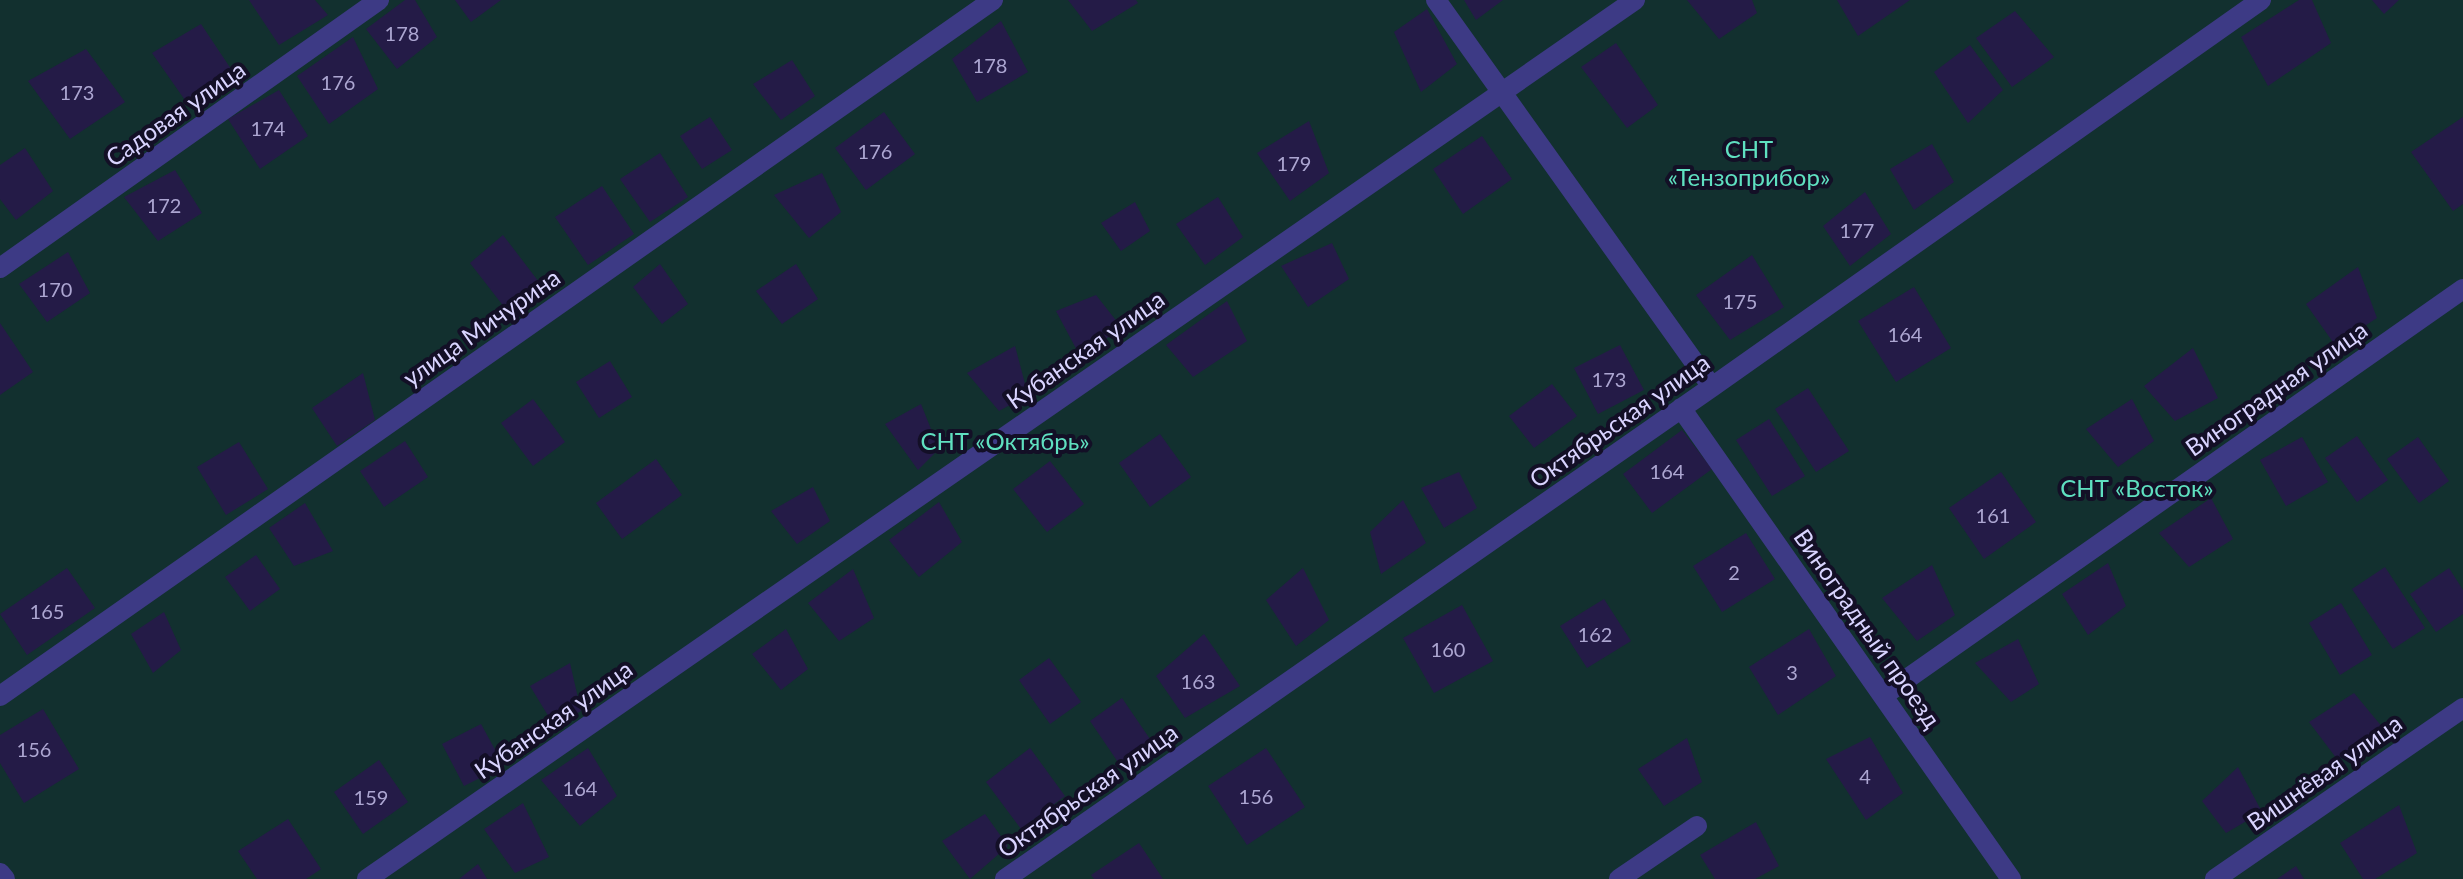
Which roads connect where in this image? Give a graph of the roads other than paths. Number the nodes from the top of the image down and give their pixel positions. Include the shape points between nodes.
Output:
1 (379, 0) edge
2 (993, 0) edge
3 (1436, 0) edge
4 (1635, 0) edge
5 (2261, 0) edge
6 (1500, 93) junction
7 (0, 268) edge
8 (2463, 289) edge
9 (1712, 387) junction
10 (1681, 408) junction
11 (1884, 695) junction
12 (0, 696) edge
13 (2463, 708) edge
14 (1697, 826) dead end
15 (0, 873) edge
16 (5, 879) edge
17 (367, 879) edge
18 (1005, 879) edge
19 (1619, 879) edge
20 (2011, 879) edge
21 (2215, 879) edge

1 - 7 street, Садовая улица
2 - 12 street, улица Мичурина
3 - 6 street
4 - 6 street, Кубанская улица
5 - 9 street, Октябрьская улица
6 - 9 street
6 - 17 street, Кубанская улица
8 - 11 street, Виноградная улица
9 - 10 street, Октябрьская улица
10 - 11 street, Виноградный проезд
10 - 18 street, Октябрьская улица
11 - 20 street, Виноградный проезд
13 - 21 street, Вишнёвая улица
14 - 19 street
15 - 16 street

